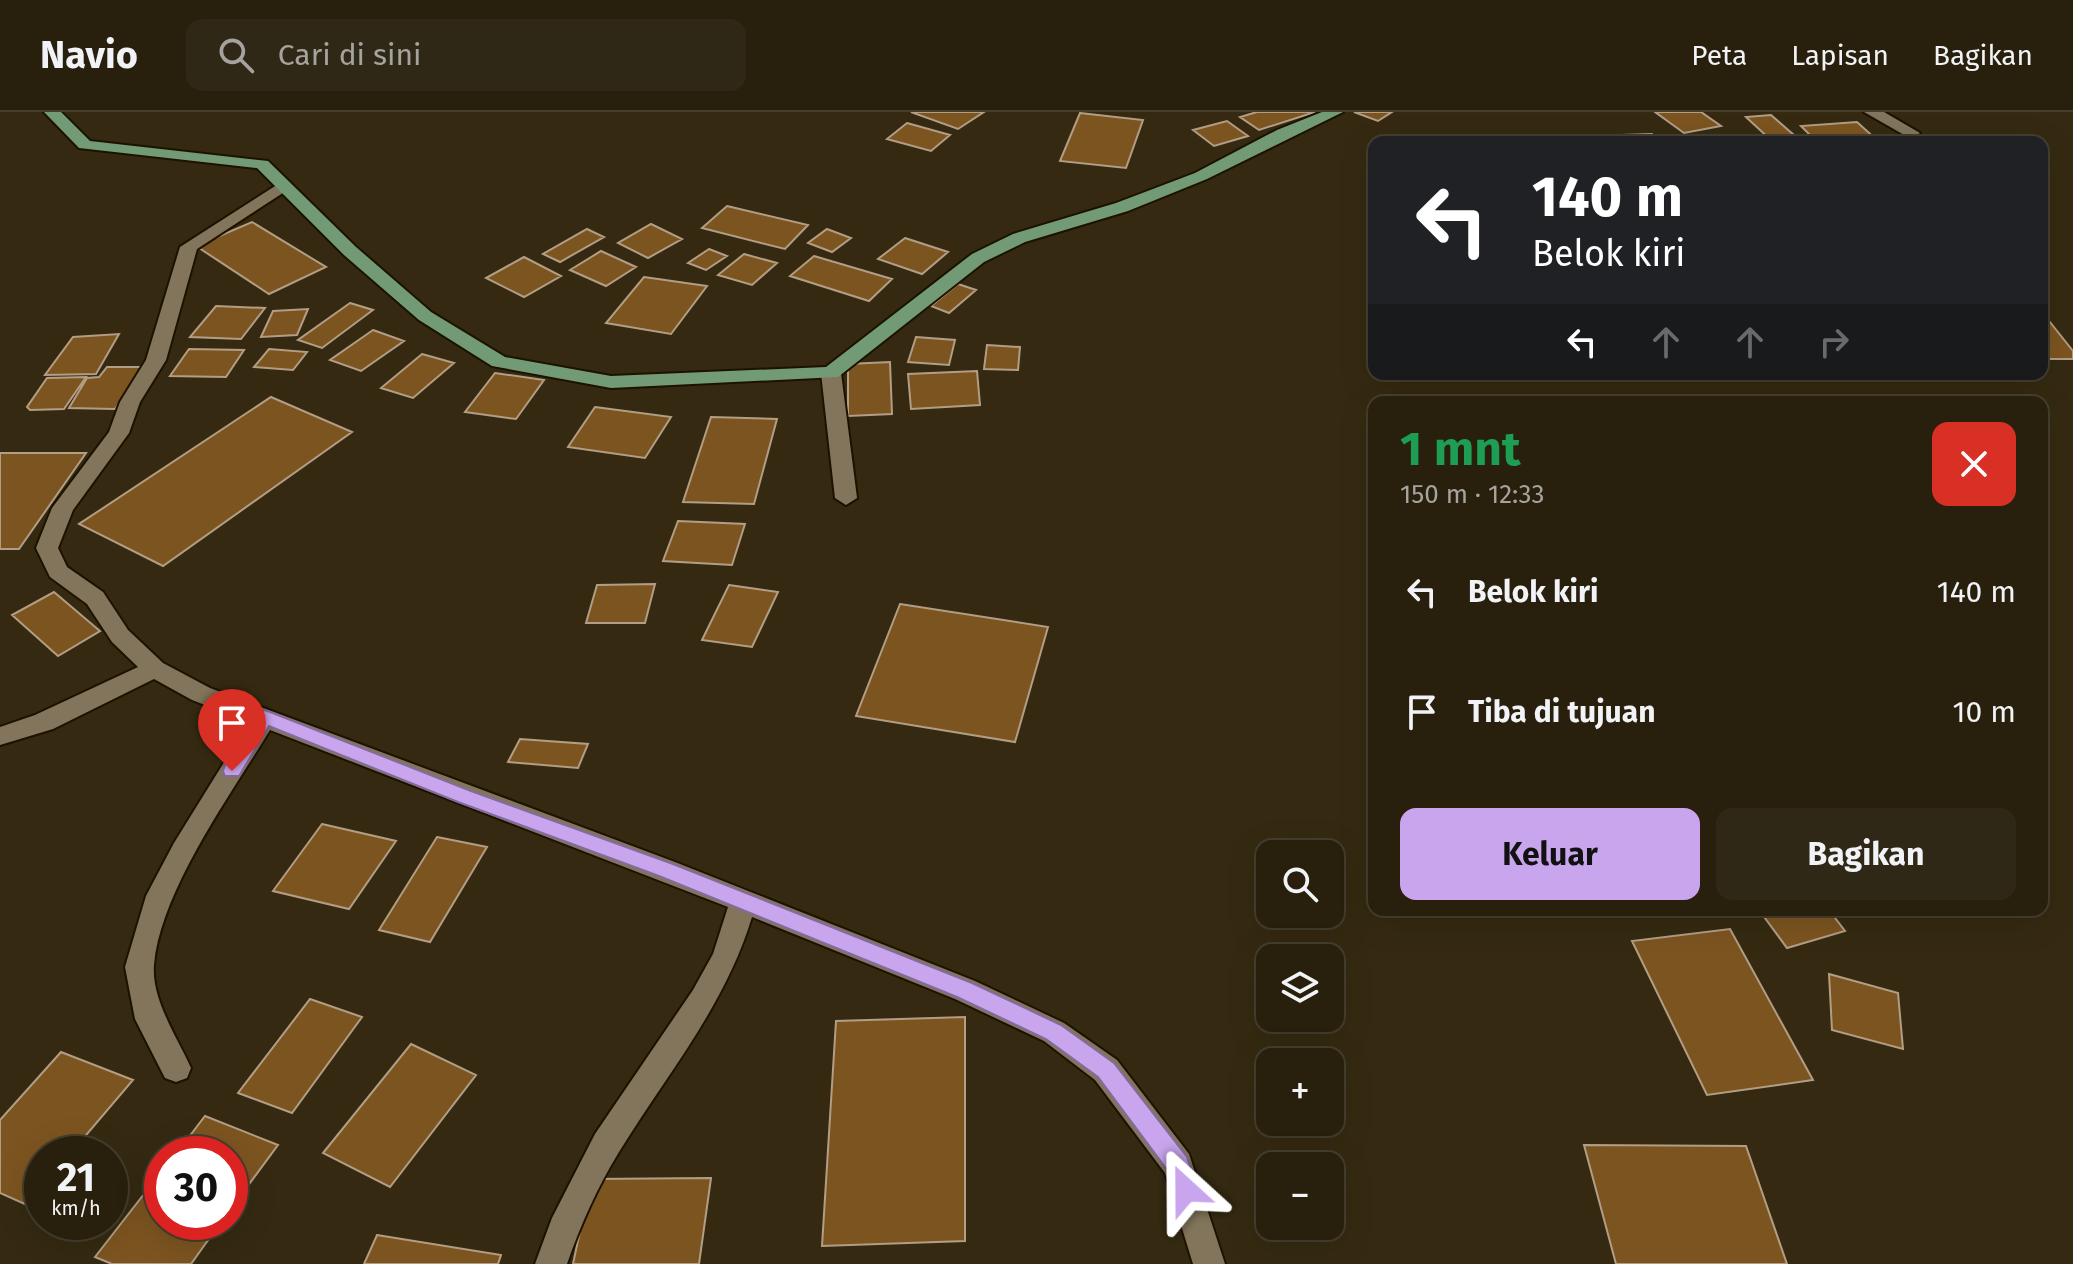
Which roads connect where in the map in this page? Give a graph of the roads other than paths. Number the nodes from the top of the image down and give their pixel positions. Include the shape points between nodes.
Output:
1 (52, 112) edge
2 (1335, 112) edge
3 (1872, 112) edge
4 (1912, 133) dead end
5 (283, 186) junction
6 (831, 373) junction
7 (846, 498) dead end
8 (155, 669) junction
9 (265, 717) junction
10 (0, 736) edge
11 (743, 902) junction
12 (176, 1068) dead end
13 (551, 1264) edge
14 (1209, 1264) edge

1 - 5 main road via 85,145 262,164
2 - 6 main road via 1201,176 1019,238 978,258
3 - 4 street
5 - 6 main road via 425,316 499,362 611,382
5 - 8 street via 189,247 156,360 130,402 119,433 63,508 47,548 58,572 95,598 120,636
6 - 7 street
8 - 9 street via 201,694
8 - 10 street via 44,722
9 - 11 street
9 - 12 street via 176,864 156,904 139,967 150,1019
11 - 13 street via 726,957 606,1144
11 - 14 street via 965,990 1054,1032 1106,1070 1178,1165

